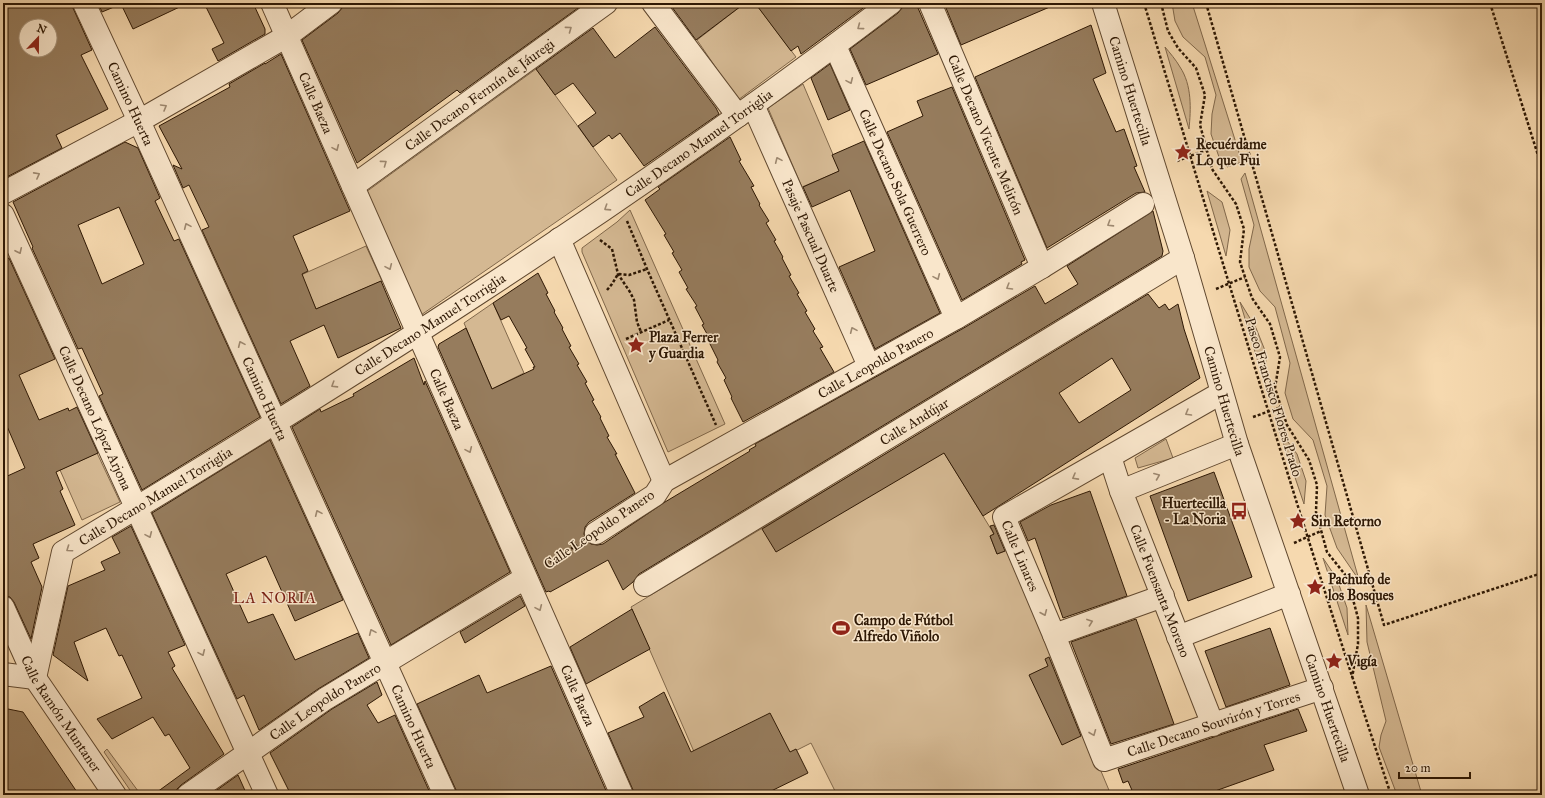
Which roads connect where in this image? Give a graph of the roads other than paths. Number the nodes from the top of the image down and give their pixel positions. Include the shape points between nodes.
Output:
1 (84, 3) edge
2 (272, 3) edge
3 (331, 3) edge
4 (606, 3) edge
5 (653, 3) edge
6 (891, 3) edge
7 (930, 3) edge
8 (1103, 3) edge
9 (287, 36) junction
10 (835, 46) junction
11 (746, 110) junction
12 (139, 121) junction
13 (353, 186) junction
14 (3, 193) edge
15 (1143, 204) dead end
16 (3, 215) edge
17 (559, 239) junction
18 (1183, 258) junction
19 (1042, 267) junction
20 (956, 318) junction
21 (417, 333) junction
22 (869, 366) junction
23 (1222, 393) junction
24 (276, 421) junction
25 (1234, 435) junction
26 (1110, 457) junction
27 (664, 481) junction
28 (1121, 491) junction
29 (136, 508) junction
30 (596, 533) road end
31 (525, 578) junction
32 (645, 585) dead end
33 (1289, 594) junction
34 (1163, 596) junction
35 (3, 607) edge
36 (1054, 635) junction
37 (1178, 637) junction
38 (386, 663) junction
39 (3, 674) edge
40 (36, 678) junction
41 (1322, 688) junction
42 (1213, 725) junction
43 (248, 753) junction
44 (1104, 760) joint
45 (115, 795) edge
46 (188, 795) edge
47 (267, 795) edge
48 (445, 795) edge
49 (622, 795) edge
50 (1358, 795) edge

1 - 12 street, Camino Huerta
2 - 9 street, Calle Baeza
3 - 9 street
13 -> 4 street, Calle Decano Fermín de Jáuregi
5 - 11 street, Pasaje Pascual Duarte
6 -> 10 street, Calle Decano Manuel Torriglia
7 - 19 street, Calle Decano Vicente Melitón
8 - 18 street, Camino Huertecilla
12 -> 9 street
9 -> 13 street, Calle Baeza
10 - 11 street, Calle Decano Manuel Torriglia
10 -> 20 street, Calle Decano Sola Guerrero
11 -> 17 street, Calle Decano Manuel Torriglia
22 -> 11 street, Pasaje Pascual Duarte
14 -> 12 street
24 -> 12 street, Camino Huerta
13 -> 21 street, Calle Baeza
15 -> 19 street, Calle Leopoldo Panero
16 -> 29 street, Calle Decano López Arjona
17 - 21 street, Calle Decano Manuel Torriglia
17 - 27 street
18 - 23 street, Camino Huertecilla
18 - 32 street, Calle Andújar
19 -> 20 street, Calle Leopoldo Panero
20 - 22 street, Calle Leopoldo Panero
21 -> 24 street, Calle Decano Manuel Torriglia
21 -> 31 street, Calle Baeza
22 - 27 street, Calle Leopoldo Panero
23 - 25 street, Camino Huertecilla
23 -> 26 street, Calle Linares
24 - 29 street, Calle Decano Manuel Torriglia
38 -> 24 street, Camino Huerta
28 -> 25 street
25 - 33 street, Camino Huertecilla
26 - 28 street, Calle Fuensanta Moreno
26 -> 36 street, Calle Linares via 1004,517
27 - 30 street, Calle Leopoldo Panero via 655,495
28 - 34 street, Calle Fuensanta Moreno
29 -> 40 street, Calle Decano Manuel Torriglia via 63,552
29 -> 43 street, Calle Decano López Arjona
31 - 38 street, Calle Leopoldo Panero
31 -> 49 street, Calle Baeza
33 - 37 street
33 - 41 street, Camino Huertecilla
36 -> 34 street
34 - 37 street, Calle Fuensanta Moreno
35 - 40 street, Calle Ramón Muntaner
36 -> 44 street, Calle Linares
37 - 42 street, Calle Fuensanta Moreno
38 - 43 street, Calle Leopoldo Panero via 325,698
38 - 48 street, Camino Huerta
39 - 40 street
40 - 45 street, Calle Ramón Muntaner
41 - 42 street, Calle Decano Souvirón y Torres
41 - 50 street, Camino Huertecilla
42 - 44 street, Calle Decano Souvirón y Torres
43 - 46 street, Calle Leopoldo Panero
43 - 47 street, Calle Decano López Arjona

